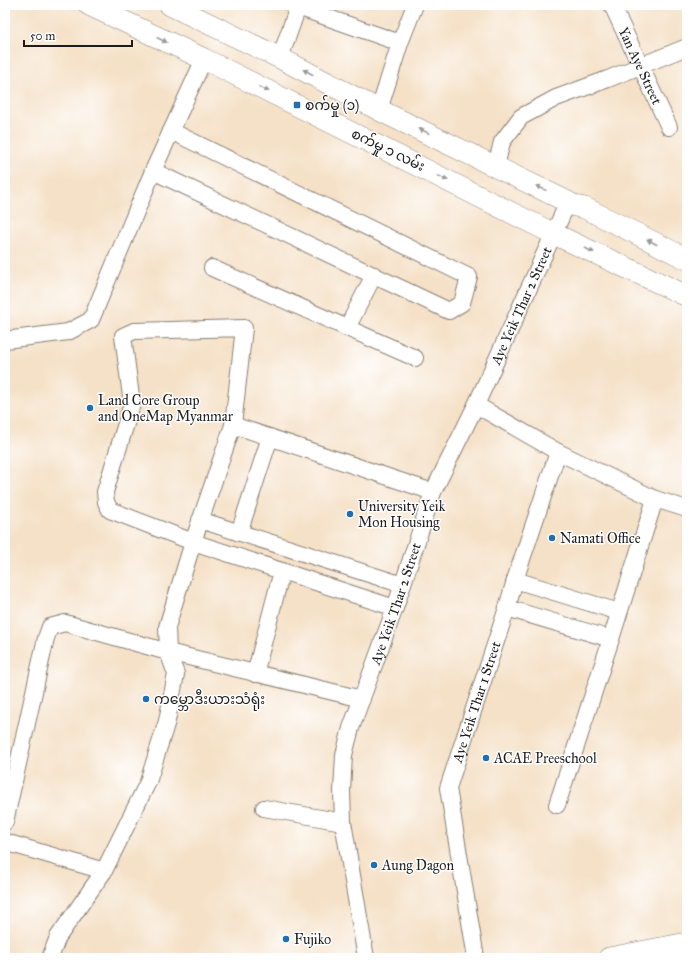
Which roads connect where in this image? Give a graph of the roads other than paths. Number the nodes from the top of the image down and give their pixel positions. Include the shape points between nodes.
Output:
1 (170, 5) edge
2 (415, 5) edge
3 (612, 5) edge
4 (92, 6) edge
5 (295, 6) edge
6 (400, 43) junction
7 (254, 46) junction
8 (687, 47) edge
9 (280, 58) junction
10 (204, 59) junction
11 (641, 66) junction
12 (240, 77) junction
13 (379, 110) junction
14 (399, 120) junction
15 (669, 127) dead end
16 (171, 131) junction
17 (385, 149) junction
18 (496, 166) junction
19 (153, 171) junction
20 (568, 202) junction
21 (554, 234) junction
22 (687, 259) edge
23 (687, 266) edge
24 (212, 268) dead end
25 (374, 276) junction
26 (682, 294) edge
27 (346, 328) junction
28 (5, 340) edge
29 (415, 358) dead end
30 (476, 405) junction
31 (233, 425) junction
32 (270, 437) junction
33 (558, 452) junction
34 (433, 492) junction
35 (655, 499) junction
36 (687, 509) edge
37 (200, 520) junction
38 (239, 533) junction
39 (193, 542) junction
40 (282, 571) junction
41 (515, 580) junction
42 (403, 585) junction
43 (395, 608) junction
44 (507, 608) junction
45 (619, 612) junction
46 (611, 639) junction
47 (168, 652) junction
48 (255, 674) junction
49 (362, 699) junction
50 (557, 805) dead end
51 (264, 808) dead end
52 (5, 822) edge
53 (343, 822) junction
54 (5, 842) edge
55 (104, 871) junction
56 (687, 943) edge
57 (50, 958) edge
58 (366, 958) edge
59 (476, 958) edge
60 (609, 958) edge

1 - 7 main road
2 - 6 street
3 - 11 street, Yan Aye Street
4 -> 10 main road, စက်မှု ၁ လမ်း
5 - 6 street
5 - 9 street
6 - 13 street
7 - 9 main road
7 - 12 main road
8 - 11 street
13 -> 9 main road
10 - 12 main road, စက်မှု ၁ လမ်း
10 - 16 street
11 - 15 street, Yan Aye Street
11 - 18 street via 556,98 520,117 502,142
12 -> 17 main road, စက်မှု ၁ လမ်း
13 - 14 main road
14 - 17 main road
18 -> 14 main road
16 - 19 street
16 - 25 street via 469,277 462,303 449,311
17 -> 21 main road, စက်မှု ၁ လမ်း
20 -> 18 main road
19 - 25 street
19 - 28 street via 91,320 68,332
20 - 21 street, Aye Yeik Thar 2 Street
22 -> 20 main road
21 -> 26 main road, စက်မှု ၁ လမ်း
21 - 30 street, Aye Yeik Thar 2 Street
23 - 26 main road
24 - 27 street
25 - 27 street
27 - 29 street
30 - 33 street
30 - 34 street, Aye Yeik Thar 2 Street
31 - 32 street
31 - 37 street
31 - 39 street via 244,328 134,331 123,336 132,404 105,492 106,502 110,510
32 - 34 street
32 - 38 street
33 - 35 street
33 - 41 street, Aye Yeik Thar 1 Street
34 - 42 street, Aye Yeik Thar 2 Street
35 - 36 street
35 - 45 street
37 - 38 street
37 - 39 street
38 - 42 street
39 - 40 street
39 - 47 street via 167,627
40 - 43 street
40 - 48 street
41 - 44 street, Aye Yeik Thar 1 Street
41 - 45 street
42 - 43 street, Aye Yeik Thar 2 Street
43 - 49 street, Aye Yeik Thar 2 Street
44 - 46 street
44 - 59 street, Aye Yeik Thar 1 Street via 448,788
45 - 46 street
46 - 50 street
47 - 48 street
47 - 52 street via 65,623 50,627
47 - 55 street via 176,674 167,721 148,782
48 - 49 street
49 - 53 street, Aye Yeik Thar 2 Street via 344,755
51 - 53 street
53 - 58 street, Aye Yeik Thar 2 Street
54 - 55 street
55 - 57 street via 58,937
56 - 60 main road

